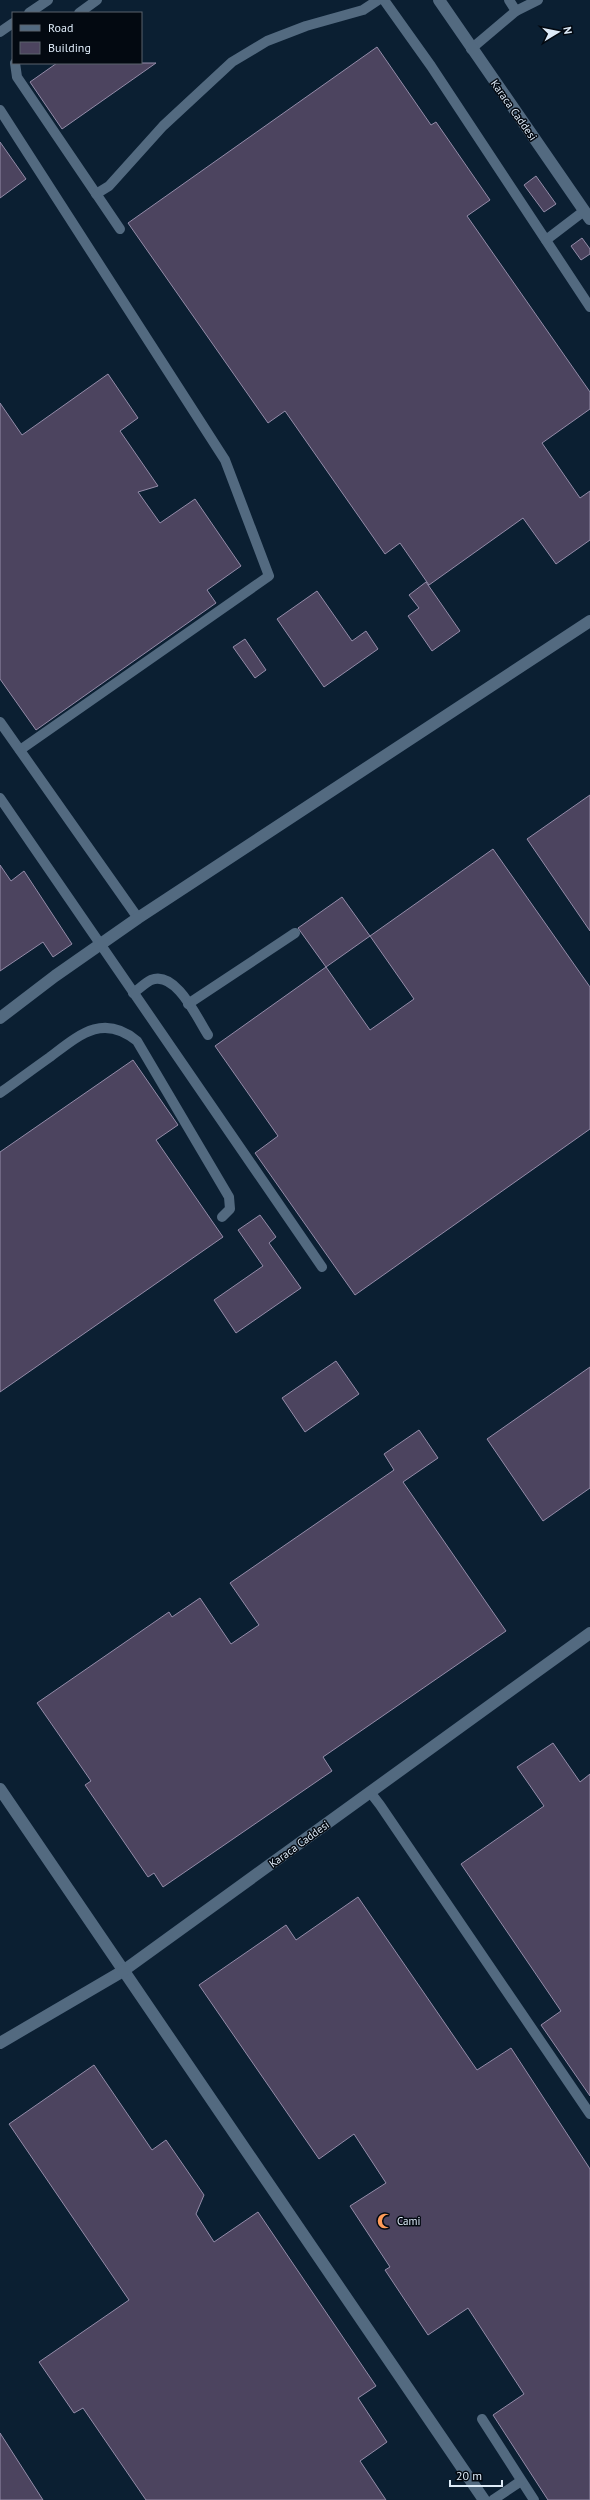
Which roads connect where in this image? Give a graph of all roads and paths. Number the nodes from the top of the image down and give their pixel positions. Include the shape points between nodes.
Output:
1 (48, 0) edge
2 (97, 0) edge
3 (378, 0) edge
4 (384, 0) edge
5 (438, 0) edge
6 (509, 0) edge
7 (538, 0) edge
8 (516, 11) junction
9 (30, 12) edge
10 (80, 12) edge
11 (12, 24) edge
12 (0, 32) edge
13 (471, 49) junction
14 (15, 64) edge
15 (0, 110) edge
16 (96, 194) junction
17 (587, 215) edge
18 (120, 229) dead end
19 (546, 240) junction
20 (590, 307) edge
21 (590, 621) edge
22 (0, 722) edge
23 (20, 750) junction
24 (0, 798) edge
25 (138, 918) junction
26 (295, 933) dead end
27 (100, 945) junction
28 (133, 993) junction
29 (188, 1004) junction
30 (0, 1018) edge
31 (208, 1035) dead end
32 (0, 1094) edge
33 (222, 1217) dead end
34 (322, 1267) dead end
35 (590, 1633) edge
36 (0, 1789) edge
37 (370, 1792) junction
38 (123, 1971) junction
39 (0, 2043) edge
40 (590, 2114) edge
41 (482, 2419) dead end
42 (521, 2481) junction
43 (484, 2500) edge
44 (493, 2500) edge
45 (534, 2500) edge

1 - 9 lane
2 - 10 lane
3 - 16 lane via 363,10 274,38 232,62 163,126 109,186
4 - 19 lane via 431,66
5 - 13 street, Karaca Caddesi
6 - 8 lane
7 - 8 lane
8 - 13 lane
11 - 12 lane
13 - 17 street, Karaca Caddesi
14 - 16 lane via 17,77
15 - 23 lane via 226,460 269,576
16 - 18 lane
17 - 19 lane
19 - 20 lane
21 - 25 street
22 - 23 lane
23 - 25 lane
24 - 27 lane
25 - 27 street
26 - 29 lane
27 - 28 lane
27 - 30 street
28 - 29 lane via 151,980 161,979 173,983
28 - 34 lane
29 - 31 lane
32 - 33 lane via 80,1034 98,1028 124,1032 137,1041 229,1197 230,1209
35 - 37 street, Karaca Caddesi
36 - 38 street
37 - 38 street, Karaca Caddesi
37 - 40 lane
38 - 39 street, Karaca Caddesi
38 - 43 street
41 - 42 lane
42 - 44 lane
42 - 45 lane

